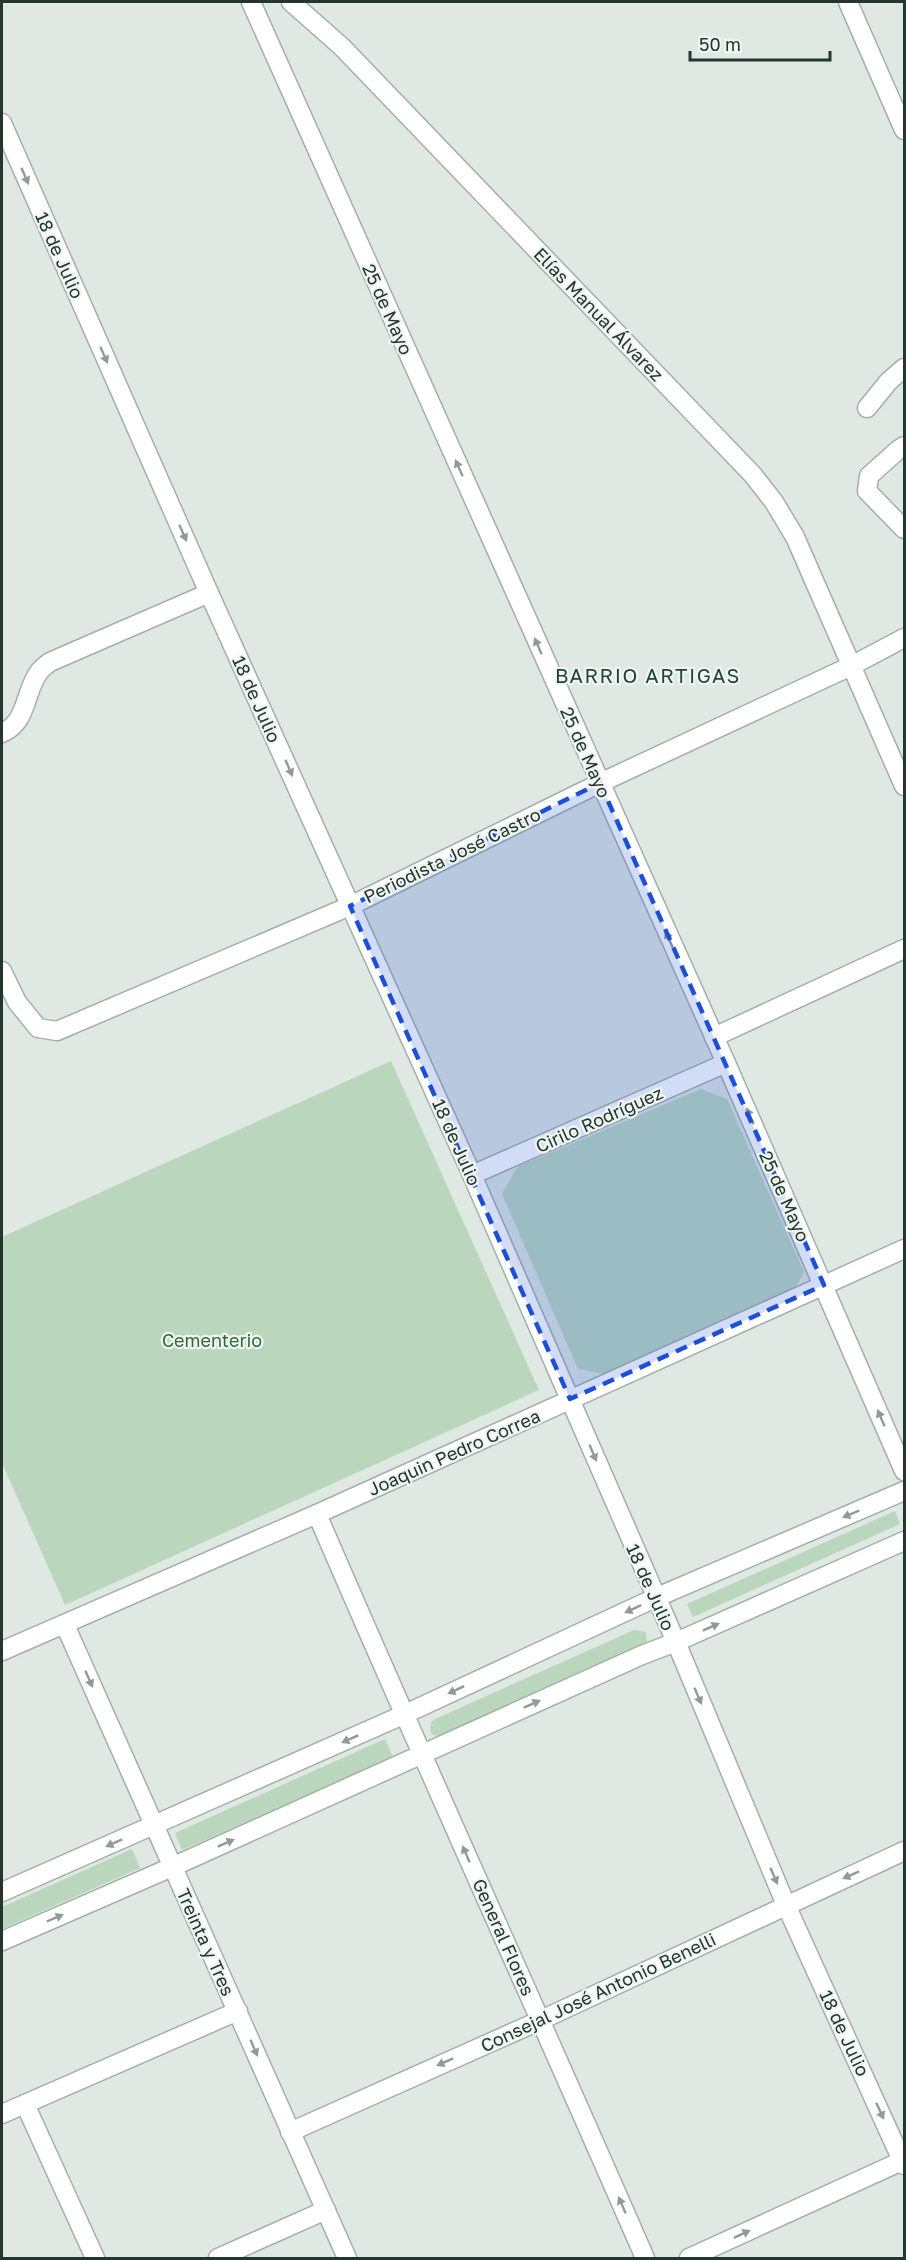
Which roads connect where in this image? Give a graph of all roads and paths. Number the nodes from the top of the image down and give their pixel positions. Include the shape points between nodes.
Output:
1 (251, 2) edge
2 (291, 2) edge
3 (848, 2) edge
4 (900, 106) edge
5 (2, 123) edge
6 (904, 130) edge
7 (904, 368) edge
8 (867, 408) dead end
9 (904, 446) edge
10 (904, 530) edge
11 (209, 593) junction
12 (904, 638) edge
13 (851, 666) junction
14 (2, 733) edge
15 (600, 783) junction
16 (904, 786) edge
17 (350, 906) junction
18 (904, 949) edge
19 (2, 971) edge
20 (9, 1006) edge
21 (714, 1037) junction
22 (726, 1063) junction
23 (472, 1175) junction
24 (904, 1249) edge
25 (824, 1285) junction
26 (570, 1399) junction
27 (904, 1471) edge
28 (904, 1491) edge
29 (317, 1514) junction
30 (904, 1541) edge
31 (655, 1598) junction
32 (65, 1625) junction
33 (676, 1642) junction
34 (2, 1651) edge
35 (403, 1715) junction
36 (422, 1754) junction
37 (154, 1825) junction
38 (904, 1851) edge
39 (172, 1868) junction
40 (2, 1892) edge
41 (786, 1905) junction
42 (2, 1941) edge
43 (238, 2011) junction
44 (541, 2020) junction
45 (25, 2104) junction
46 (2, 2114) edge
47 (290, 2132) junction
48 (904, 2162) edge
49 (326, 2210) junction
50 (95, 2259) edge
51 (218, 2259) edge
52 (347, 2259) edge
53 (645, 2259) edge
54 (689, 2259) edge

15 -> 1 street, 25 de Mayo
2 - 13 street, Elías Manual Álvarez via 342,47 753,475 795,537
3 - 4 street
4 - 6 street
5 -> 11 street, 18 de Julio
7 - 8 street
9 - 10 street via 869,476 867,491
11 - 14 street via 50,662 38,673 21,717
11 -> 17 street, 18 de Julio
12 - 13 street, Periodista José Castro
13 - 15 street, Periodista José Castro
13 - 16 street, Elías Manual Álvarez
15 - 17 street, Periodista José Castro
21 -> 15 street, 25 de Mayo
17 - 20 street, Periodista José Castro via 57,1031 38,1028
17 - 23 street, 18 de Julio
18 - 21 street
19 - 20 street, Periodista José Castro
21 - 22 street, 25 de Mayo
22 - 23 street, Cirilo Rodríguez
25 -> 22 street, 25 de Mayo
23 - 26 street, 18 de Julio
24 - 25 street, Joaquin Pedro Correa
25 - 26 street, Joaquin Pedro Correa
27 -> 25 street, 25 de Mayo
26 - 29 street, Joaquin Pedro Correa
26 -> 31 street, 18 de Julio
28 -> 31 street
29 - 32 street, Joaquin Pedro Correa
29 - 35 street, General Flores
33 -> 30 street
31 - 33 street, 18 de Julio
31 -> 35 street
32 - 34 street, Joaquin Pedro Correa
32 -> 37 street, Treinta y Tres
36 -> 33 street
33 -> 41 street, 18 de Julio
35 - 36 street, General Flores
35 -> 37 street
39 -> 36 street
44 -> 36 street, General Flores
37 - 39 street, Treinta y Tres
37 -> 40 street
38 -> 41 street, Consejal José Antonio Benelli
42 -> 39 street
39 - 43 street, Treinta y Tres
41 - 44 street, Consejal José Antonio Benelli
41 -> 48 street, 18 de Julio
43 - 45 street
43 -> 47 street, Treinta y Tres
44 -> 47 street, Consejal José Antonio Benelli
53 -> 44 street, General Flores
45 - 46 street
45 - 50 street
47 - 49 street, Treinta y Tres
54 -> 48 street
49 - 51 street
49 - 52 street, Treinta y Tres

